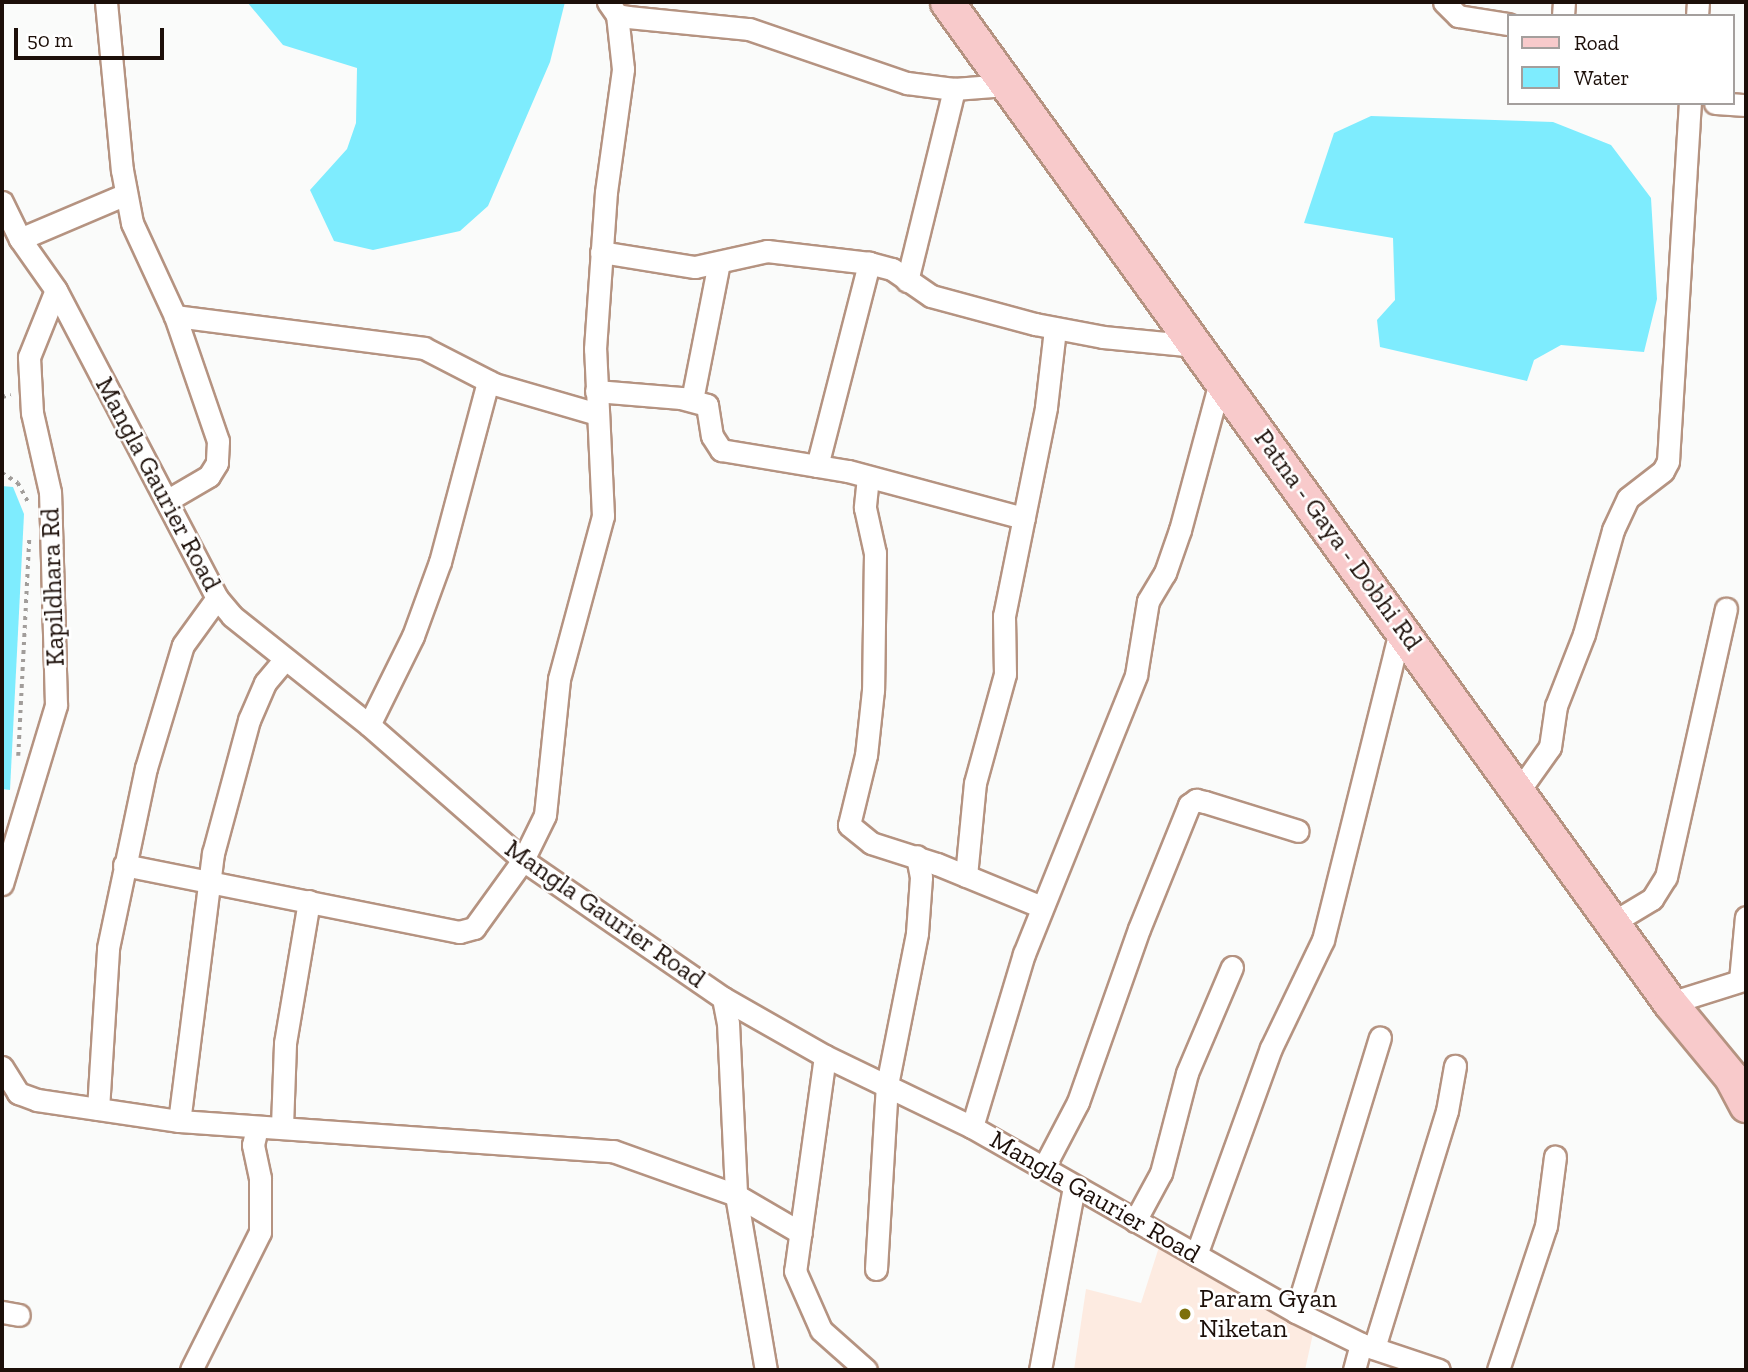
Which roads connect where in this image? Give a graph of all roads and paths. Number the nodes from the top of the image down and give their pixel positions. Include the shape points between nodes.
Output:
1 (106, 2) edge
2 (1444, 2) edge
3 (949, 3) edge
4 (612, 8) edge
5 (1506, 24) edge
6 (1006, 85) junction
7 (954, 89) junction
8 (1690, 105) edge
9 (126, 194) junction
10 (2, 202) edge
11 (20, 239) junction
12 (601, 252) junction
13 (719, 263) junction
14 (869, 263) junction
15 (907, 281) junction
16 (56, 290) junction
17 (175, 316) junction
18 (1055, 329) junction
19 (1197, 346) junction
20 (1221, 378) junction
21 (488, 381) junction
22 (596, 391) junction
23 (692, 400) junction
24 (597, 414) junction
25 (817, 466) junction
26 (2, 472) edge
27 (867, 477) junction
28 (168, 500) junction
29 (30, 507) dead end
30 (1024, 518) junction
31 (29, 534) dead end
32 (217, 598) junction
33 (1726, 610) dead end
34 (1401, 628) junction
35 (285, 659) junction
36 (369, 726) junction
37 (17, 764) dead end
38 (1518, 792) junction
39 (1298, 831) dead end
40 (916, 856) junction
41 (523, 860) junction
42 (124, 865) junction
43 (966, 876) junction
44 (208, 880) junction
45 (2, 884) edge
46 (309, 901) junction
47 (1042, 907) junction
48 (1746, 917) edge
49 (1612, 923) junction
50 (1232, 967) dead end
51 (1743, 980) edge
52 (723, 998) junction
53 (1670, 1003) junction
54 (1380, 1038) dead end
55 (825, 1056) junction
56 (1455, 1066) dead end
57 (2, 1067) edge
58 (887, 1085) junction
59 (1741, 1090) edge
60 (98, 1109) junction
61 (179, 1121) junction
62 (282, 1126) junction
63 (972, 1127) junction
64 (257, 1128) junction
65 (1555, 1157) dead end
66 (1044, 1167) junction
67 (1074, 1186) junction
68 (736, 1195) junction
69 (1135, 1221) junction
70 (801, 1233) junction
71 (1196, 1255) junction
72 (876, 1269) dead end
73 (1296, 1312) junction
74 (1367, 1346) junction
75 (191, 1370) edge
76 (766, 1370) edge
77 (866, 1370) edge
78 (1040, 1370) edge
79 (1354, 1370) edge
80 (1439, 1370) edge
81 (1498, 1370) edge

1 - 9 street
2 - 5 street via 1458,16
3 - 6 main road, Patna - Gaya - Dobhi Rd
4 - 7 street via 730,24 908,83
4 - 12 street via 623,69
6 - 7 street
6 - 19 main road, Patna - Gaya - Dobhi Rd
7 - 15 street
8 - 38 street via 1668,461 1663,471 1628,498 1613,530 1584,634 1556,706 1550,747
9 - 11 street
9 - 17 street via 139,243
10 - 11 street, Mangla Gaurier Road
11 - 16 street, Mangla Gaurier Road
12 - 13 street via 676,266
12 - 22 street
13 - 14 street via 767,251
13 - 23 street
14 - 15 street via 892,269
14 - 25 street
15 - 18 street via 931,296
16 - 28 street, Mangla Gaurier Road
16 - 45 street, Kapildhara Rd via 29,357 32,413 50,492 57,705
17 - 21 street via 424,348
17 - 28 street via 218,440 217,463 209,476
18 - 19 street
18 - 30 street via 1046,407
19 - 20 main road, Patna - Gaya - Dobhi Rd
20 - 34 main road, Patna - Gaya - Dobhi Rd
20 - 47 street via 1180,530 1165,573 1148,601 1136,676
21 - 24 street
21 - 36 street via 440,562 413,636
22 - 23 street
22 - 24 street
23 - 25 street via 707,405 712,436 721,450
24 - 41 street via 603,516 559,679 545,815
25 - 27 street
26 - 29 path via 18,483
27 - 30 street
27 - 40 street via 865,508 876,565 873,690 867,747 849,825 871,843
28 - 32 street, Mangla Gaurier Road
30 - 43 street via 1004,616 1005,674 971,804
31 - 37 path
32 - 35 street, Mangla Gaurier Road
32 - 42 street via 192,629 175,664
33 - 49 street via 1672,859 1652,899
34 - 38 main road, Patna - Gaya - Dobhi Rd
34 - 71 street via 1324,940 1271,1048
35 - 36 street, Mangla Gaurier Road
35 - 44 street via 265,684 249,720
36 - 41 street, Mangla Gaurier Road
38 - 49 main road, Patna - Gaya - Dobhi Rd
39 - 66 street via 1205,802 1196,800 1189,805 1078,1102
40 - 43 street
40 - 58 street via 921,877 917,933
41 - 46 street via 474,928 466,931
41 - 52 street, Mangla Gaurier Road
42 - 44 street
42 - 60 street via 108,948
43 - 47 street
44 - 46 street
44 - 61 street
46 - 62 street via 285,1043
47 - 63 street
48 - 51 street
49 - 53 main road, Patna - Gaya - Dobhi Rd
50 - 69 street via 1184,1082 1161,1173
51 - 53 street
52 - 55 street, Mangla Gaurier Road
52 - 68 street via 729,1023
53 - 59 main road, Patna - Gaya - Dobhi Rd
54 - 73 street
55 - 58 street, Mangla Gaurier Road
55 - 70 street
56 - 74 street via 1447,1111
57 - 60 street via 18,1093
58 - 63 street, Mangla Gaurier Road
58 - 72 street
60 - 61 street
61 - 64 street
62 - 64 street
62 - 68 street via 613,1151
63 - 66 street, Mangla Gaurier Road
64 - 75 street via 253,1145 260,1178 260,1232
65 - 81 street via 1546,1226
66 - 67 street, Mangla Gaurier Road
67 - 69 street, Mangla Gaurier Road
67 - 78 street
68 - 70 street
68 - 76 street
69 - 71 street, Mangla Gaurier Road
70 - 77 street via 795,1271 806,1304 821,1330
71 - 73 street, Mangla Gaurier Road
73 - 74 street, Mangla Gaurier Road
74 - 79 street
74 - 80 street, Mangla Gaurier Road

